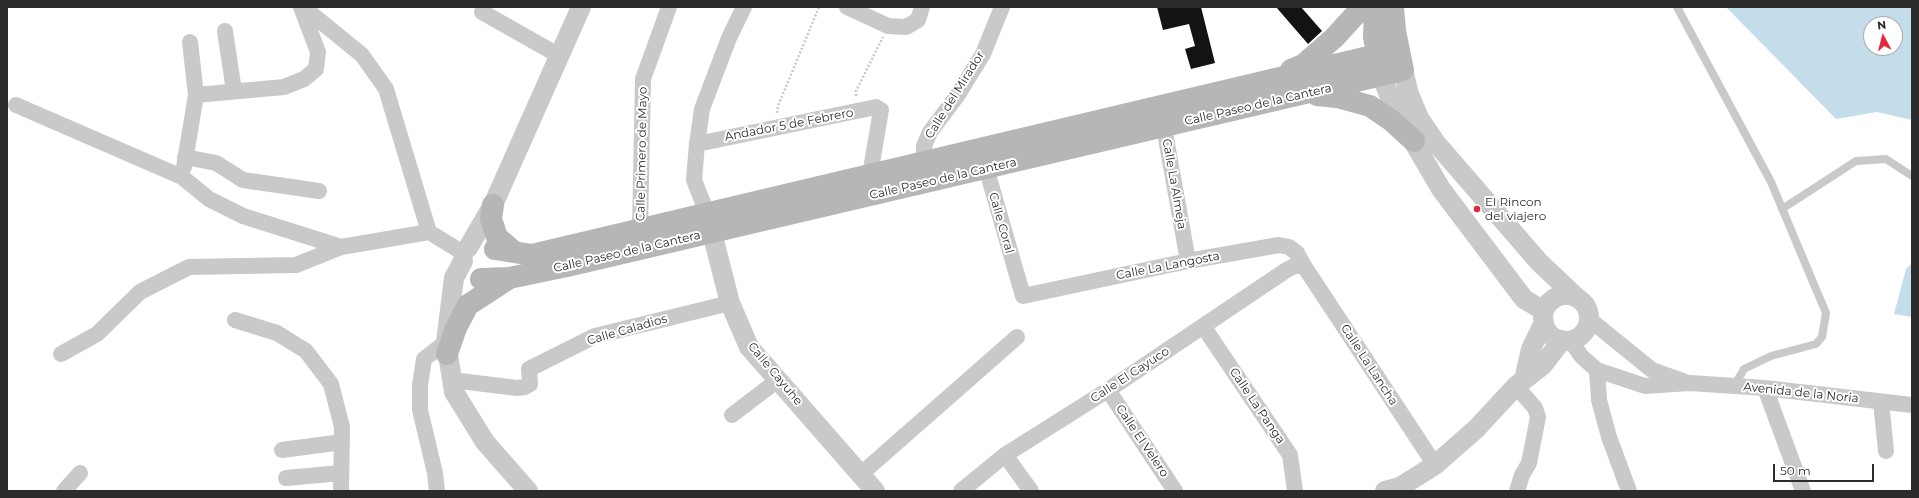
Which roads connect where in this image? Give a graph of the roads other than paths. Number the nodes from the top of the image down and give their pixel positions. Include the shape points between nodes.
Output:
1 (302, 7) edge
2 (484, 7) edge
3 (581, 7) edge
4 (669, 7) edge
5 (744, 7) edge
6 (847, 7) edge
7 (922, 7) edge
8 (1002, 7) edge
9 (1359, 7) edge
10 (1375, 7) edge
11 (1393, 7) edge
12 (1677, 7) edge
13 (225, 31) dead end
14 (190, 42) dead end
15 (558, 55) junction
16 (1401, 60) junction
17 (1379, 65) junction
18 (1263, 83) junction
19 (234, 91) junction
20 (1306, 94) junction
21 (196, 95) junction
22 (16, 105) dead end
23 (1162, 117) junction
24 (1414, 141) junction
25 (697, 144) junction
26 (185, 157) junction
27 (983, 159) junction
28 (924, 162) junction
29 (870, 175) junction
30 (1912, 176) edge
31 (182, 177) junction
32 (319, 190) dead end
33 (493, 205) junction
34 (1782, 209) junction
35 (710, 223) junction
36 (640, 229) junction
37 (429, 232) junction
38 (341, 247) junction
39 (504, 250) junction
40 (466, 254) junction
41 (1188, 261) junction
42 (1304, 266) junction
43 (509, 278) junction
44 (481, 279) junction
45 (1023, 296) joint
46 (1576, 297) junction
47 (730, 303) junction
48 (1544, 316) junction
49 (1589, 319) junction
50 (235, 320) dead end
51 (1203, 326) junction
52 (1018, 337) dead end
53 (1566, 340) junction
54 (448, 346) junction
55 (61, 354) dead end
56 (1598, 370) junction
57 (452, 380) junction
58 (778, 380) junction
59 (1520, 383) junction
60 (1690, 383) junction
61 (1734, 386) junction
62 (1765, 388) junction
63 (1108, 390) junction
64 (1881, 402) junction
65 (1912, 405) edge
66 (732, 415) dead end
67 (342, 442) junction
68 (282, 450) dead end
69 (1886, 451) dead end
70 (1005, 455) junction
71 (1435, 465) junction
72 (80, 473) dead end
73 (341, 473) junction
74 (861, 474) junction
75 (286, 478) dead end
76 (1395, 490) edge
77 (64, 491) edge
78 (341, 491) edge
79 (437, 491) edge
80 (528, 491) edge
81 (875, 491) edge
82 (960, 491) edge
83 (1031, 491) edge
84 (1175, 491) edge
85 (1295, 491) edge
86 (1517, 491) edge
87 (1629, 491) edge
88 (1803, 491) edge

1 - 19 street via 318,52 316,70 304,79 284,87
1 - 37 street via 362,55 386,89
2 - 15 street via 482,12
3 - 15 street
4 - 36 street, Calle Primero de Mayo via 643,78
5 - 25 street via 729,38 702,109
6 - 7 street via 888,26 906,27 918,20
8 - 28 street, Calle del Mirador via 983,54 957,96 930,132 924,146
9 - 18 main road via 1356,14 1334,38 1304,65
10 - 17 main road via 1374,36
11 - 16 main road
12 - 34 lane via 1771,182
13 - 19 street
14 - 21 street
15 - 33 street
16 - 17 main road, Calle Paseo de la Cantera
16 - 46 street via 1409,94 1419,118 1436,143 1539,262
17 - 18 main road, Calle Paseo de la Cantera
17 - 20 main road, Calle Paseo de la Cantera
17 - 24 street via 1396,112
18 - 23 main road, Calle Paseo de la Cantera
19 - 21 street
20 - 23 main road, Calle Paseo de la Cantera
20 - 24 main road via 1337,97 1370,106
21 - 26 street
22 - 31 street
23 - 27 main road, Calle Paseo de la Cantera
23 - 41 street, Calle La Almeja
24 - 48 street via 1441,189 1524,299
25 - 29 street, Andador 5 de Febrero via 876,107 881,110
25 - 35 street via 694,180
26 - 31 street
26 - 32 street via 216,163 243,180
27 - 28 main road, Calle Paseo de la Cantera
27 - 35 main road, Calle Paseo de la Cantera
27 - 45 street, Calle Coral
28 - 29 main road, Calle Paseo de la Cantera
29 - 35 main road, Calle Paseo de la Cantera
30 - 34 lane via 1886,159 1856,161
31 - 38 street via 209,199 243,216
33 - 39 main road via 491,219
33 - 40 street
34 - 61 lane via 1826,312 1822,337 1816,344 1771,356 1744,369
35 - 36 main road, Calle Paseo de la Cantera
35 - 43 main road, Calle Paseo de la Cantera
35 - 47 street, Calle Cayuhe
36 - 39 main road, Calle Paseo de la Cantera via 532,255
37 - 38 street
37 - 40 street
38 - 55 street via 296,265 189,267 140,292 97,334
39 - 40 street via 481,243
39 - 44 street via 497,270 493,275
40 - 44 street via 464,266 471,275
40 - 54 street via 454,278
41 - 42 street, Calle La Langosta via 1279,245 1289,247 1297,253
41 - 45 street, Calle La Langosta
42 - 51 street, Calle El Cayuco via 1294,266 1286,270
42 - 71 street, Calle La Lancha
43 - 44 main road, Calle Paseo de la Cantera
43 - 54 main road via 468,305
46 - 48 street via 1556,297 1551,301
46 - 49 street via 1586,306
47 - 57 street, Calle Caladios via 595,336 529,369 530,384 517,388
47 - 58 street, Calle Cayuhe via 749,347
48 - 53 street via 1549,334
48 - 59 street
49 - 53 street via 1580,336
49 - 60 street, Avenida de la Noria via 1652,370
50 - 67 street via 277,333 306,351 331,384 342,427
51 - 63 street, Calle El Cayuco
51 - 85 street, Calle La Panga via 1290,456
52 - 74 street
53 - 56 street, Avenida de la Noria
53 - 59 street via 1543,365
54 - 57 street
54 - 79 street via 424,359 420,384 420,410
56 - 60 street, Avenida de la Noria via 1645,386
56 - 87 street via 1599,400 1609,437
57 - 80 street via 454,392 485,442
58 - 66 street
58 - 74 street, Calle Cayuhe
59 - 71 street via 1476,429
59 - 86 street via 1538,417 1530,463 1522,475
60 - 61 street, Avenida de la Noria
61 - 62 street, Avenida de la Noria
62 - 64 street, Avenida de la Noria
62 - 88 street
63 - 70 street, Calle El Cayuco
63 - 84 street, Calle El Velero
64 - 65 street, Avenida de la Noria
64 - 69 street
67 - 68 street
67 - 73 street
70 - 82 street, Calle El Cayuco
70 - 83 street
71 - 76 street
72 - 77 street
73 - 75 street
73 - 78 street
74 - 81 street, Calle Cayuhe

